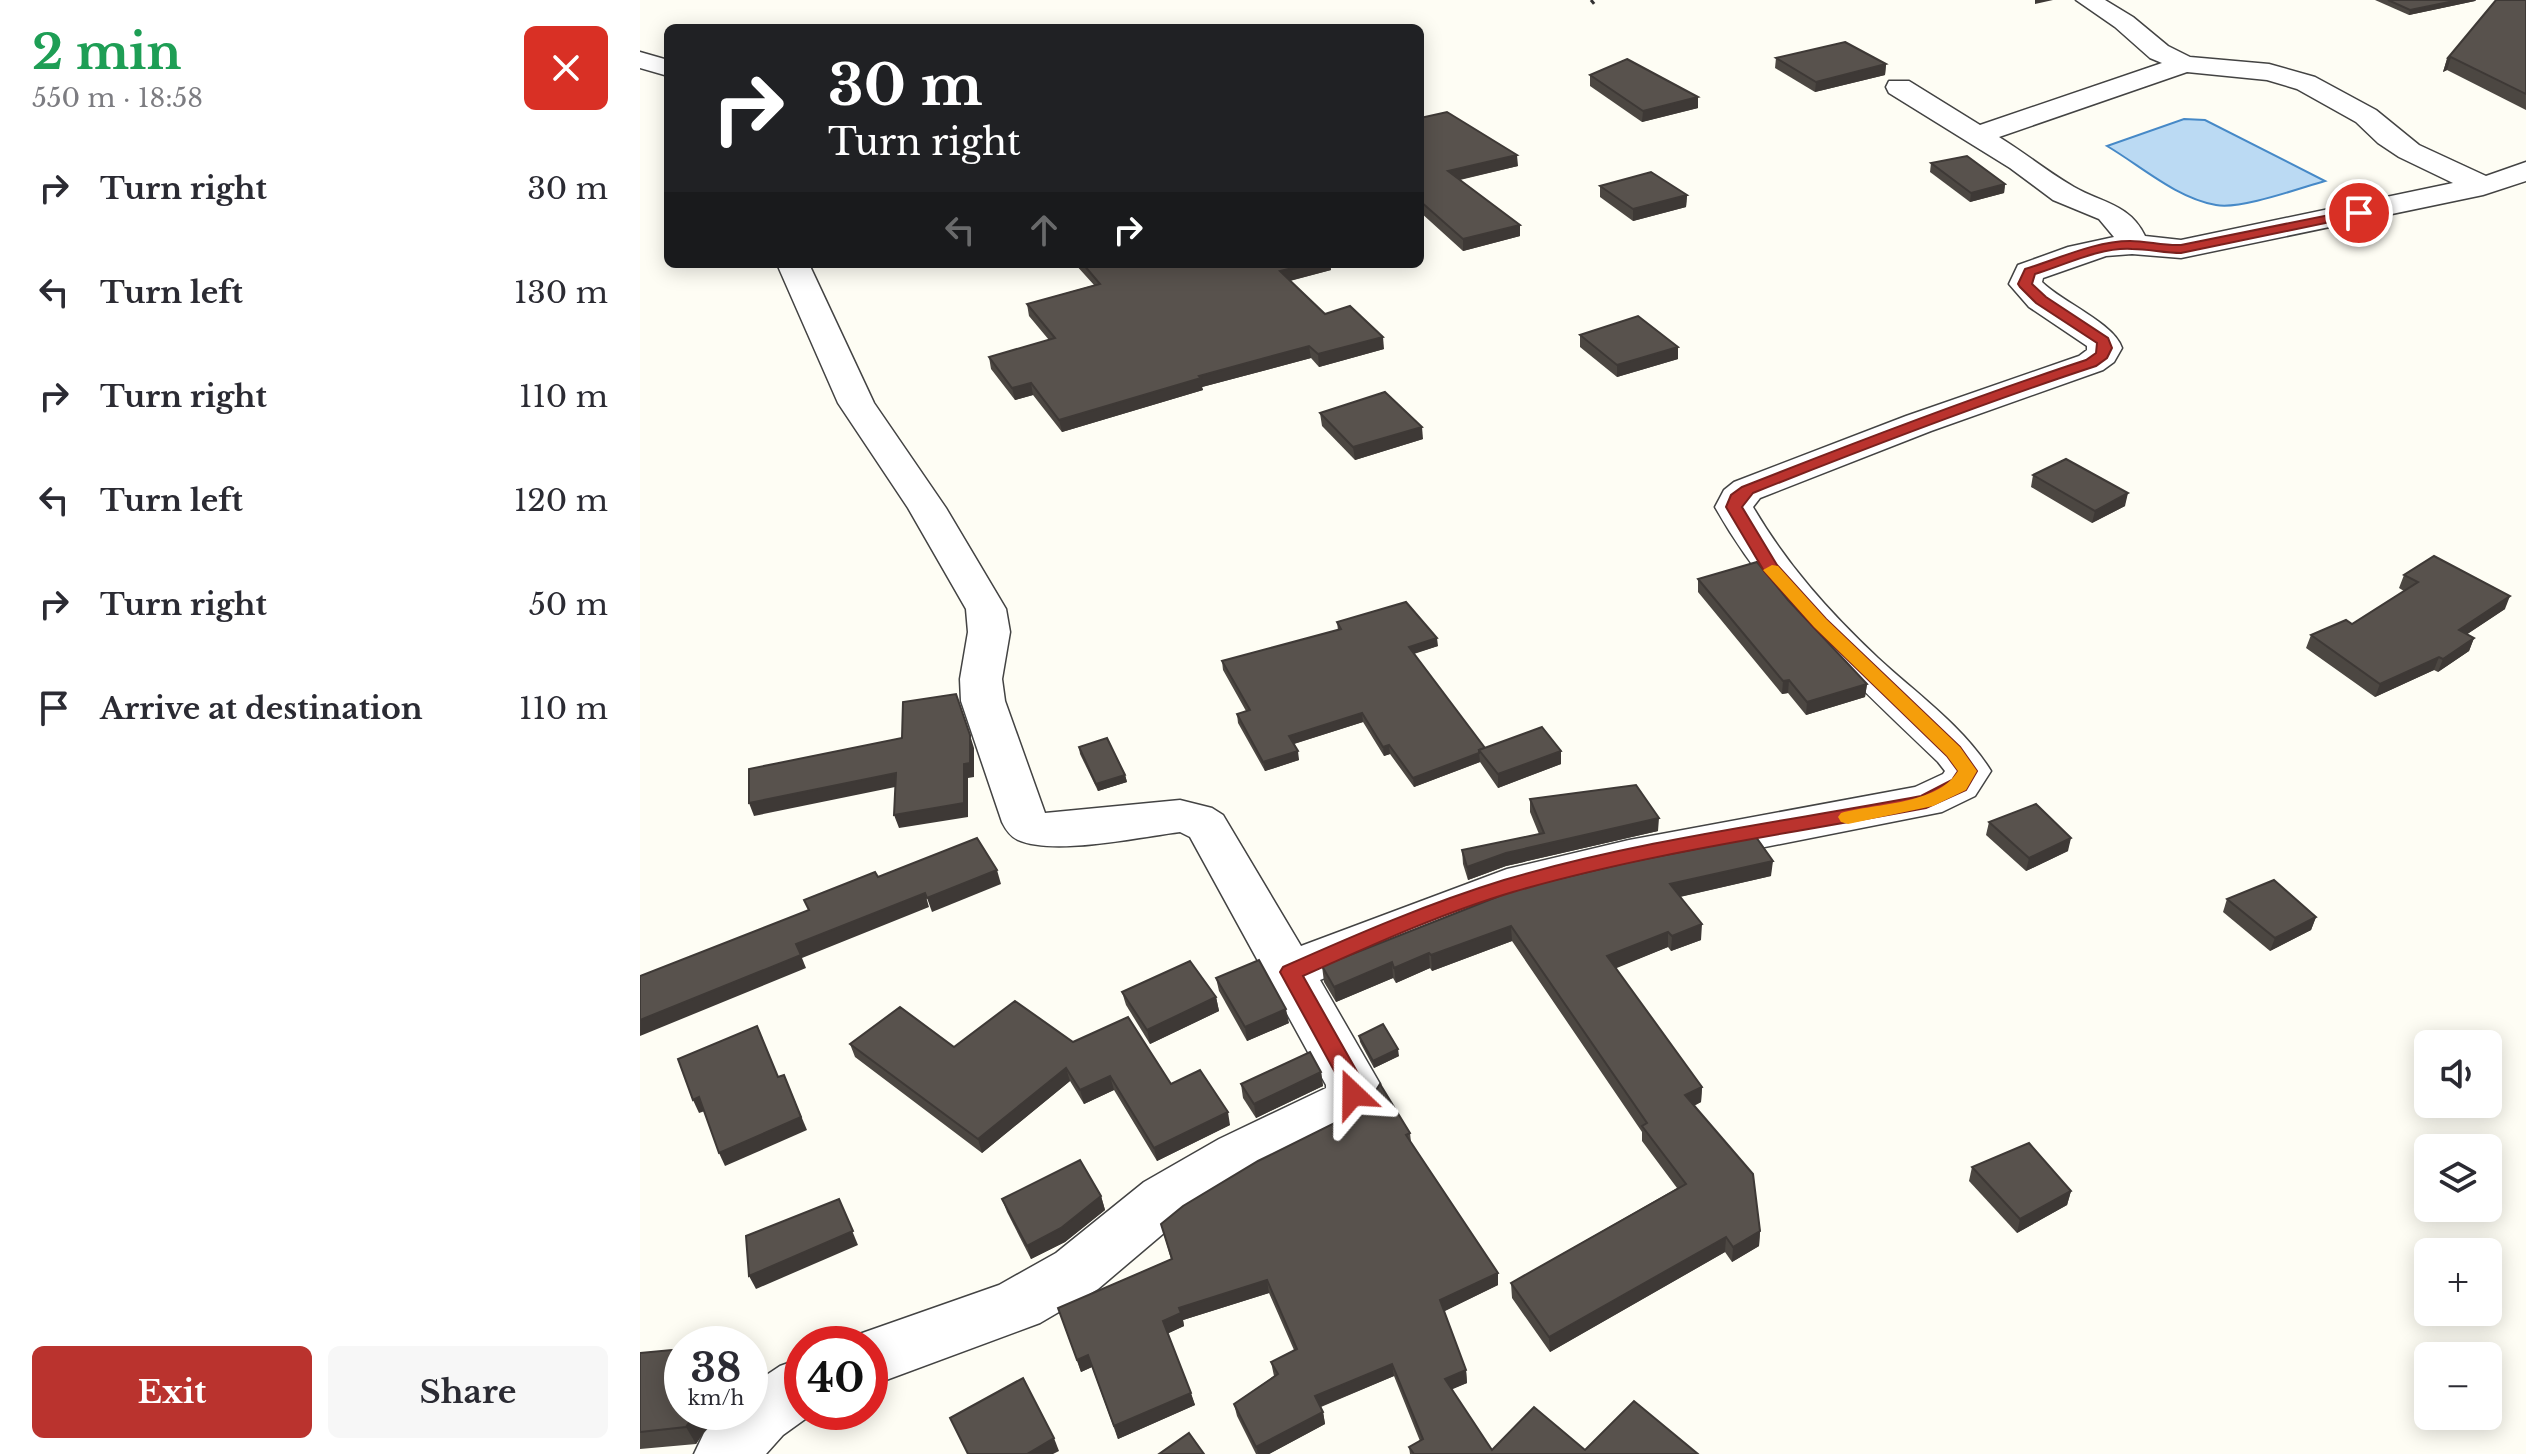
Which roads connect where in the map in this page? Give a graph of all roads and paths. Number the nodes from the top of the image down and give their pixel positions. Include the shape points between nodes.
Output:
1 (1591, 0) edge
2 (2129, 0) edge
3 (2093, 2) edge
4 (1595, 5) dead end
5 (640, 60) edge
6 (2185, 64) junction
7 (664, 67) edge
8 (1899, 87) dead end
9 (1975, 136) junction
10 (2526, 171) edge
11 (2483, 186) junction
12 (2133, 245) junction
13 (795, 268) edge
14 (1290, 972) junction
15 (888, 1351) edge
16 (784, 1398) edge
17 (726, 1454) edge

1 - 4 path
2 - 3 street
3 - 6 street via 2159,52
5 - 7 street
6 - 9 street
6 - 11 street via 2269,72 2306,83 2366,116 2409,151
8 - 9 street
9 - 12 street via 2064,194 2110,213 2125,227
10 - 11 street
11 - 12 street via 2181,249
12 - 14 street via 2047,264 2025,279 2041,300 2103,341 2102,355 2091,363 1747,490 1734,507 1770,568 1802,604 1954,751 1968,771 1959,785 1926,801 1629,857 1507,886
13 - 14 street via 856,403 927,508 986,609 983,701 1025,822 1049,831 1180,816 1196,819 1207,826
14 - 15 street via 1353,1084 1346,1103 1164,1199 1077,1271 1019,1304
16 - 17 street via 761,1414

